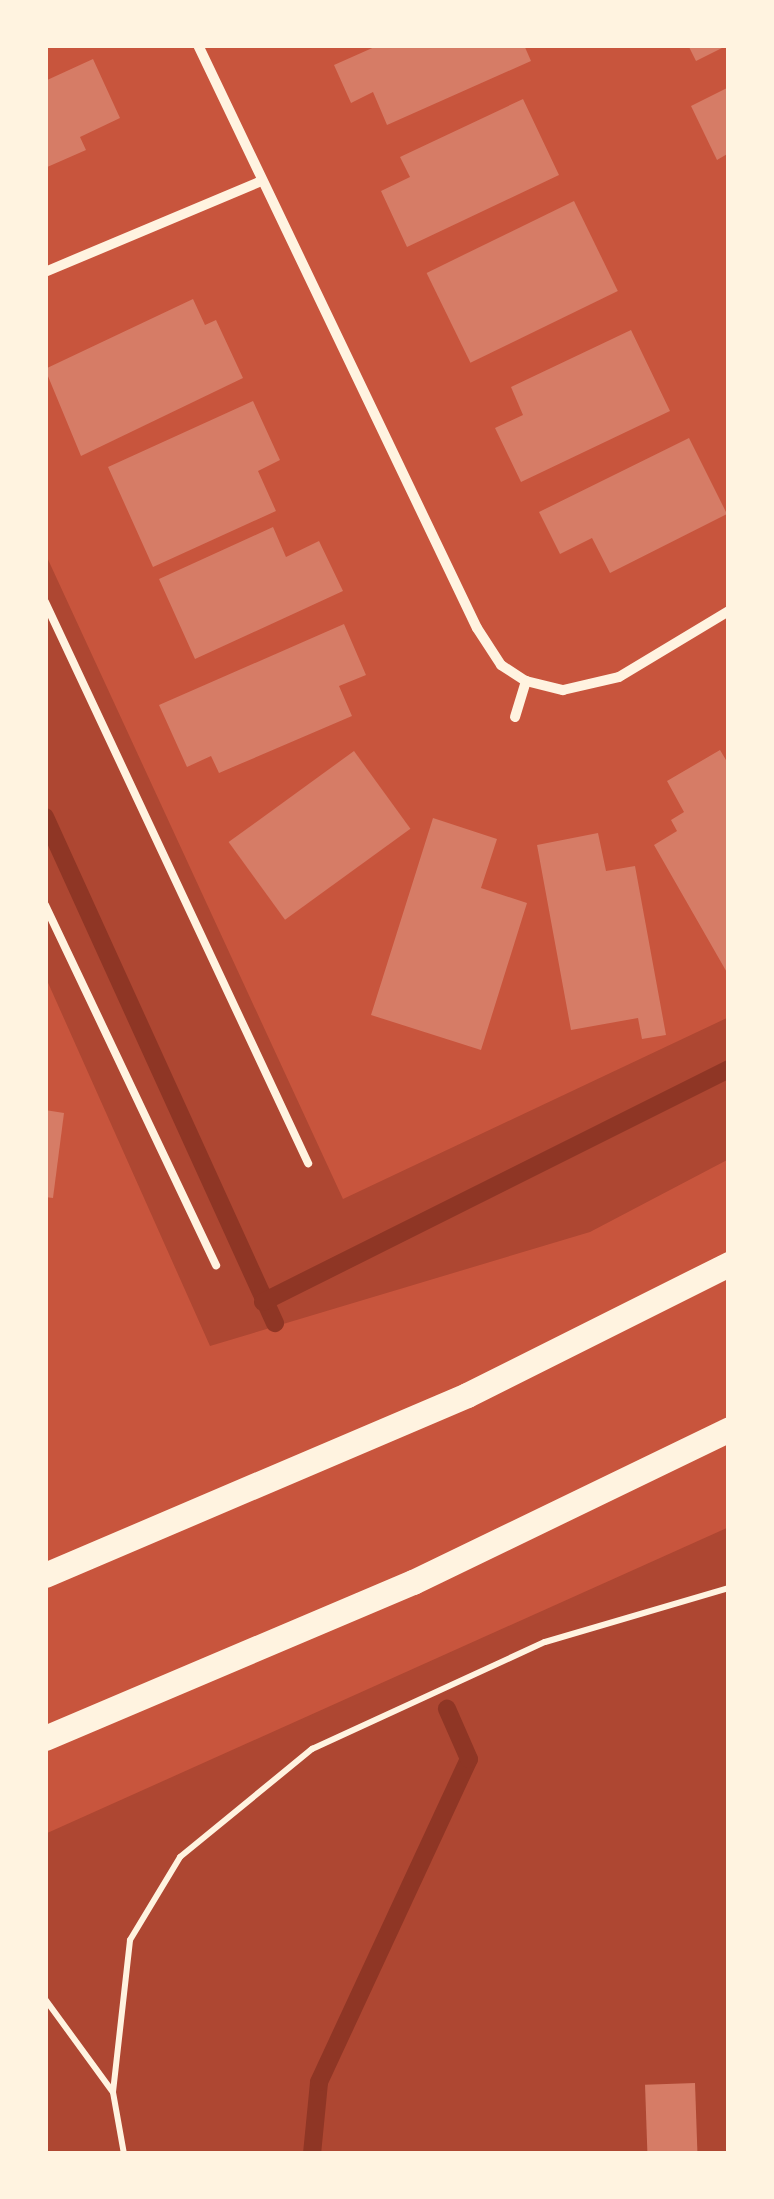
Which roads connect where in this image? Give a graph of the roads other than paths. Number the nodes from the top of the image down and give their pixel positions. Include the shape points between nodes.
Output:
1 (198, 45) edge
2 (262, 180) junction
3 (45, 272) edge
4 (45, 602) edge
5 (729, 611) edge
6 (521, 678) junction
7 (515, 717) dead end
8 (45, 905) edge
9 (308, 1163) dead end
10 (729, 1264) edge
11 (216, 1265) dead end
12 (729, 1429) edge
13 (45, 1575) edge
14 (45, 1738) edge

1 - 2 street
2 - 3 street
2 - 6 street via 477,628
4 - 9 lane
5 - 6 street via 619,678 563,690
6 - 7 street
8 - 11 lane
10 - 13 main road via 467,1396
12 - 14 main road via 413,1582

